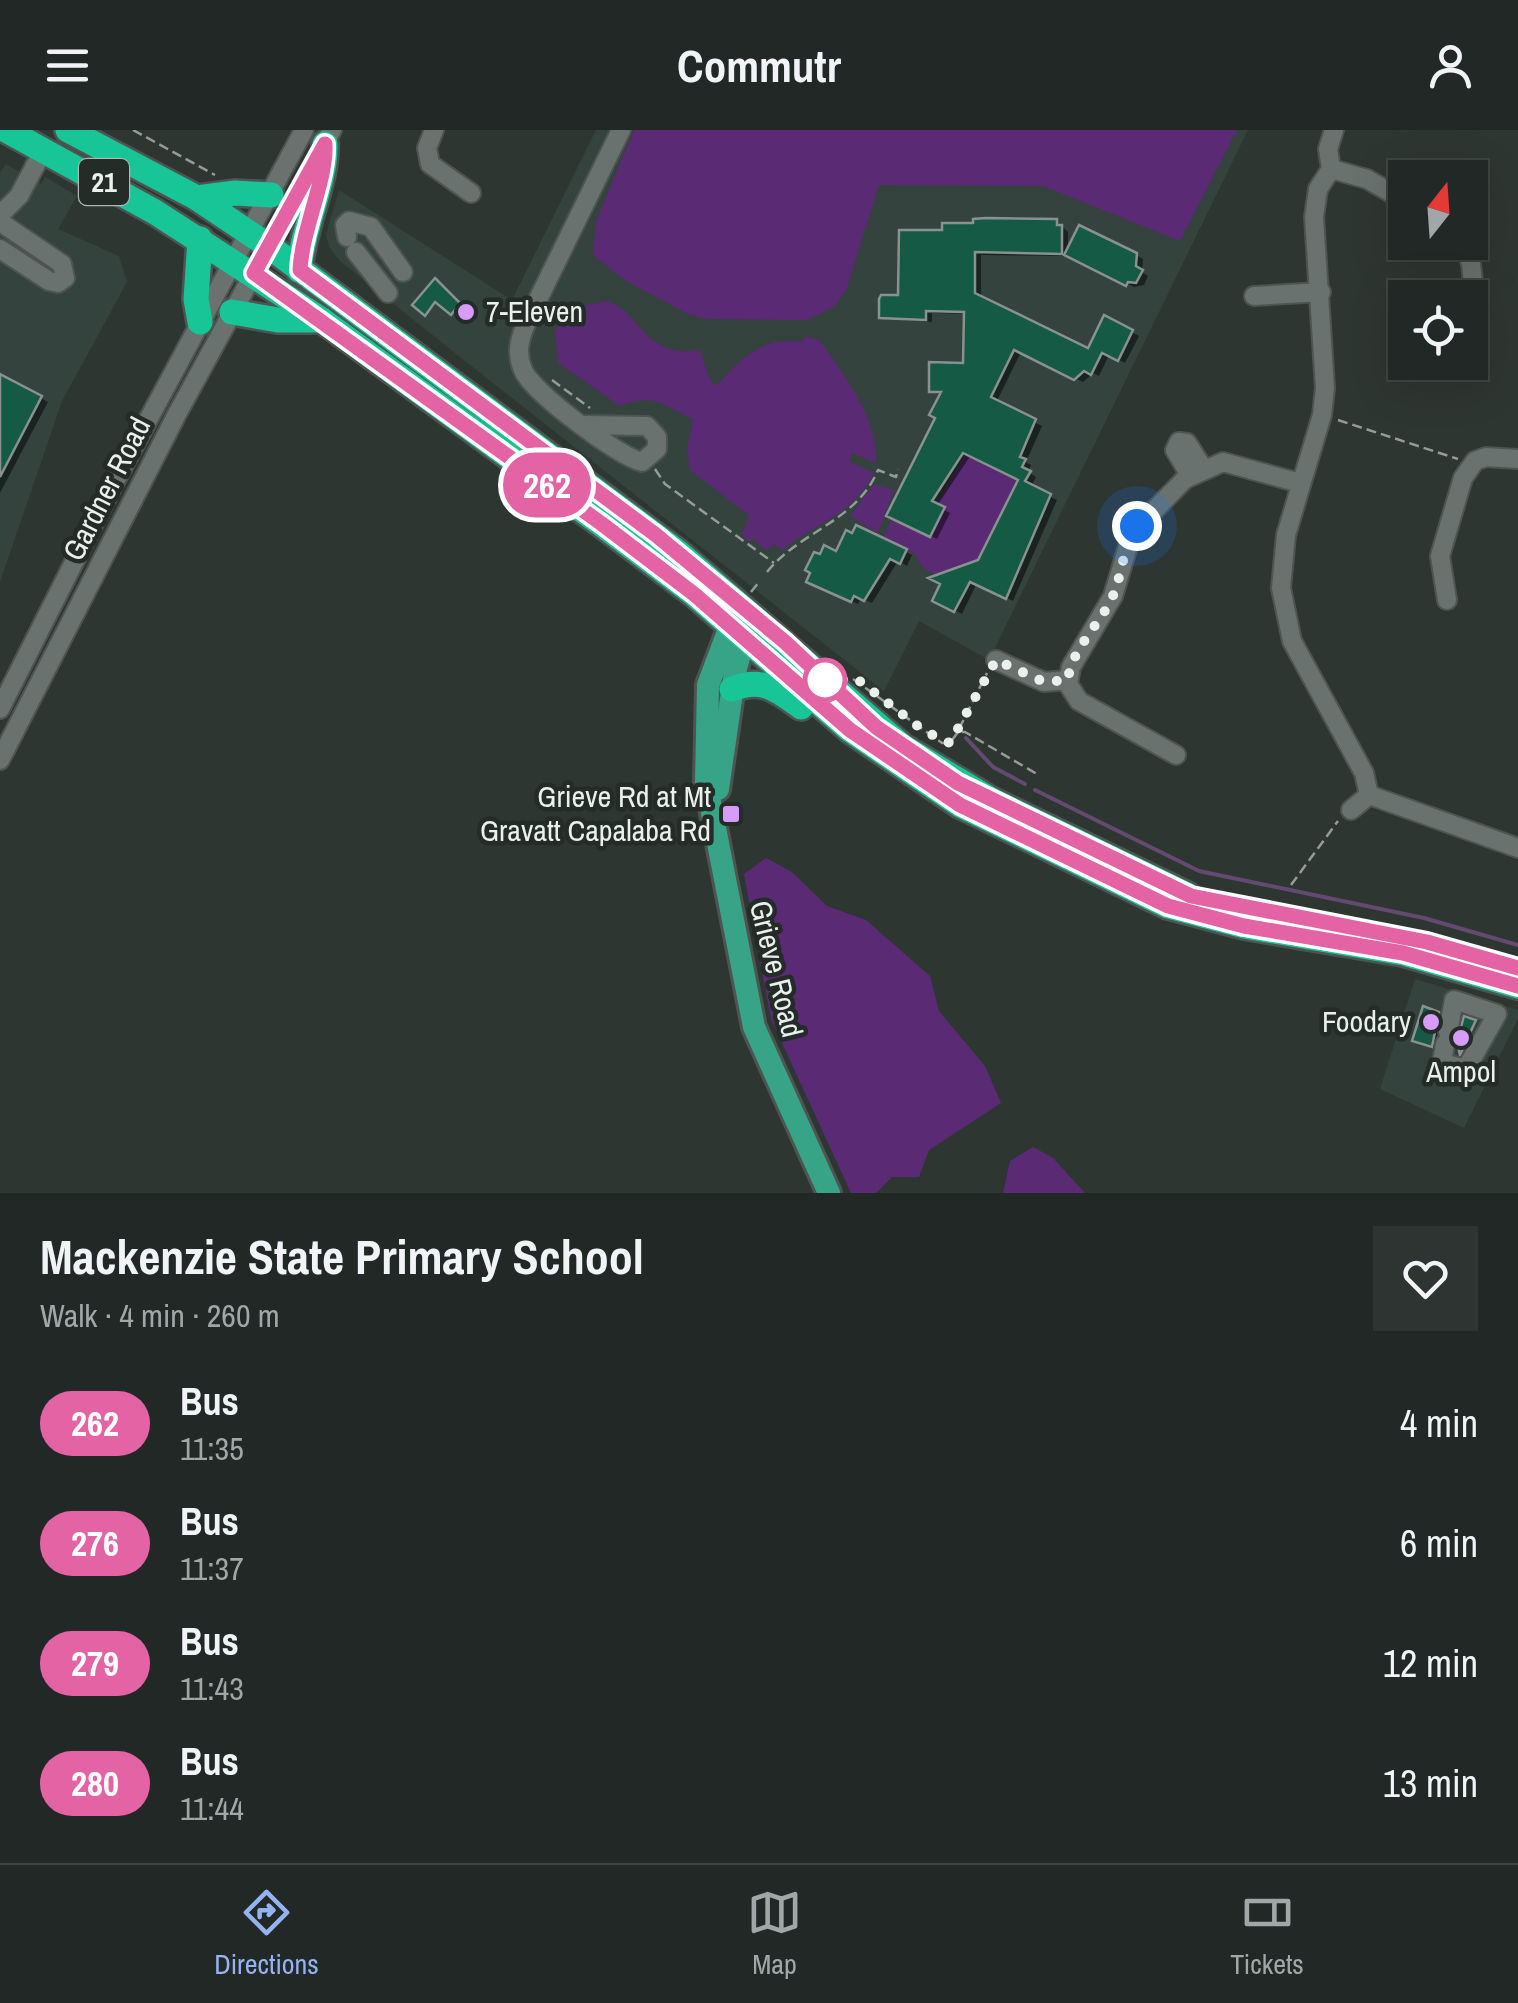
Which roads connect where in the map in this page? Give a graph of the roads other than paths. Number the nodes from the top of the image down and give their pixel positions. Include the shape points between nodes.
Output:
1 (6, 130) edge
2 (68, 130) edge
3 (434, 130) edge
4 (621, 130) edge
5 (1334, 130) edge
6 (320, 135) edge
7 (44, 149) junction
8 (1331, 169) junction
9 (1388, 191) edge
10 (471, 194) dead end
11 (271, 196) junction
12 (197, 198) junction
13 (0, 218) edge
14 (200, 239) junction
15 (260, 240) junction
16 (0, 249) edge
17 (245, 267) junction
18 (300, 270) junction
19 (403, 272) dead end
20 (1320, 292) junction
21 (388, 293) dead end
22 (1254, 296) dead end
23 (232, 312) junction
24 (322, 320) junction
25 (200, 322) junction
26 (590, 418) road end
27 (1518, 458) edge
28 (1300, 482) junction
29 (1447, 600) dead end
30 (742, 614) junction
31 (996, 660) road end
32 (1068, 680) junction
33 (732, 689) junction
34 (0, 709) edge
35 (874, 748) junction
36 (1176, 754) dead end
37 (0, 760) edge
38 (1368, 795) junction
39 (714, 806) junction
40 (1351, 810) road end
41 (1518, 848) edge
42 (1518, 968) edge
43 (1518, 986) edge
44 (829, 1193) edge

1 - 7 highway, 21
2 - 12 highway, 21
3 - 10 street via 430,164
4 - 26 street via 518,346 529,381
5 - 8 street
6 - 11 street
6 - 15 street
6 - 18 highway via 326,160 303,234
7 - 13 street
7 - 14 highway, 21
8 - 9 street
8 - 20 street via 1316,199
11 - 12 highway
11 - 15 street
12 - 15 highway, 21
13 - 16 street via 62,264 65,278 49,281
14 - 17 highway, 21
14 - 25 highway
15 - 17 street, Gardner Road
15 - 18 highway, 21
17 - 23 street, Gardner Road
17 - 24 highway, 21
17 - 25 street, Gardner Road
18 - 30 highway, 21 via 656,535
19 - 21 street via 370,227 344,225
20 - 22 street
20 - 28 street via 1326,378 1322,416
23 - 24 highway
23 - 37 street, Gardner Road
24 - 30 highway, 21 via 602,524
25 - 34 street, Gardner Road
27 - 29 street via 1486,457 1468,468 1440,556
28 - 32 street via 1231,463 1197,472 1132,532 1109,604
28 - 38 street via 1281,563 1284,610 1292,641 1364,773
30 - 33 main road, Grieve Road
30 - 35 highway, 21
30 - 39 main road, Grieve Road via 706,700 706,782
30 - 42 highway, 21 via 929,764 1146,878 1211,902 1412,938
31 - 32 street via 1044,682
32 - 36 street via 1079,702
33 - 35 highway via 768,684 837,734
33 - 39 main road, Grieve Road
35 - 43 highway, 21 via 987,820 1168,906 1403,953
38 - 40 street
38 - 41 street
39 - 44 main road, Grieve Road via 754,1026

